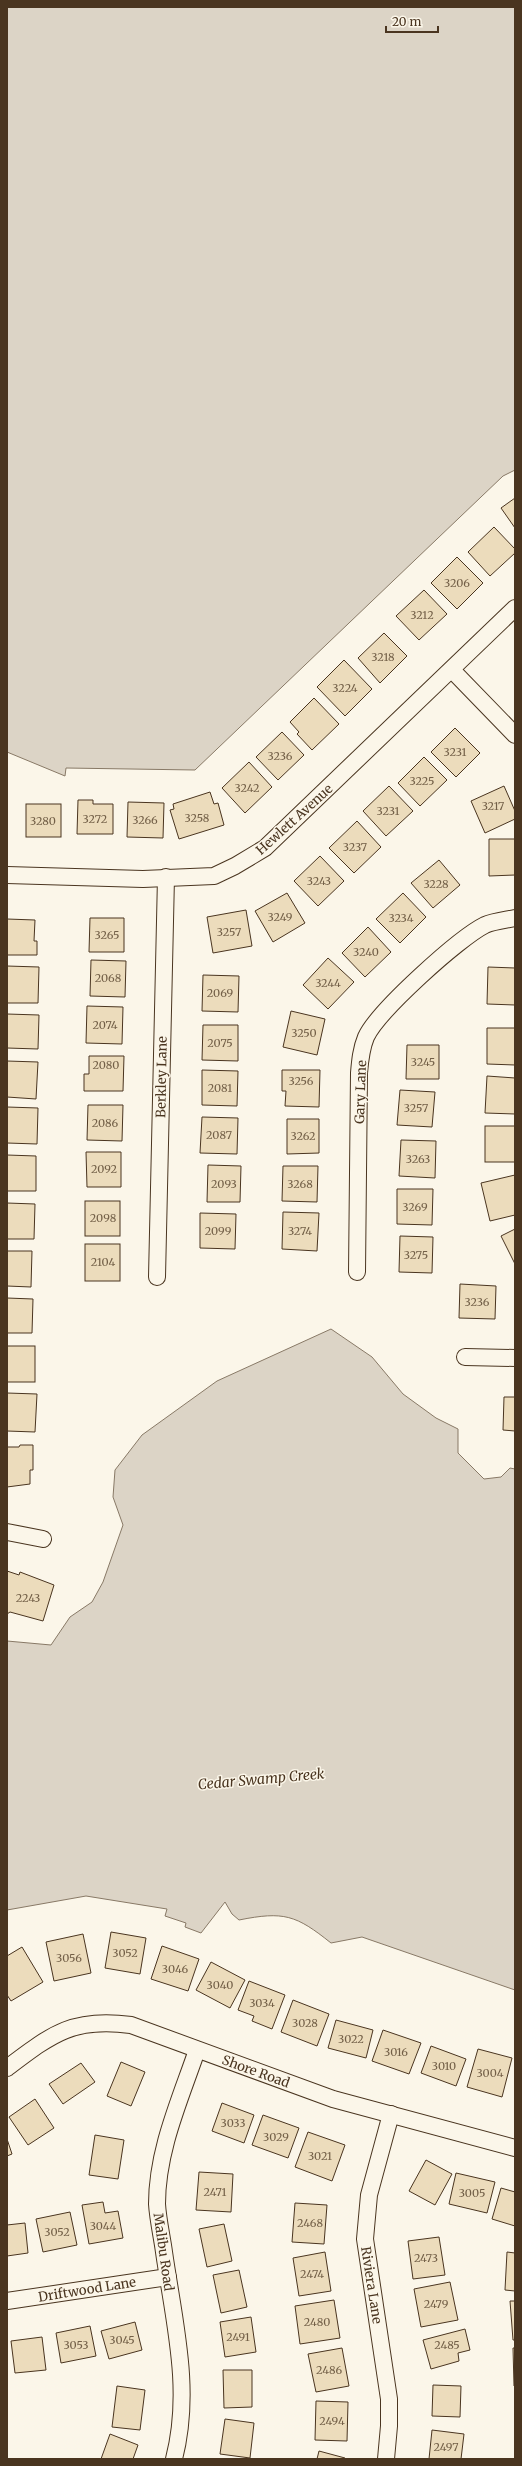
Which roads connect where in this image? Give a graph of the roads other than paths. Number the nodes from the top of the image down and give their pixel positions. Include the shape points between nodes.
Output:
1 (515, 608) edge
2 (452, 670) junction
3 (515, 735) edge
4 (7, 875) edge
5 (166, 877) junction
6 (515, 918) edge
7 (357, 1272) dead end
8 (157, 1277) dead end
9 (465, 1357) dead end
10 (515, 1358) edge
11 (7, 1532) edge
12 (43, 1539) dead end
13 (198, 2050) junction
14 (7, 2068) edge
15 (391, 2114) junction
16 (515, 2148) edge
17 (168, 2277) junction
18 (7, 2301) edge
19 (174, 2459) edge
20 (386, 2459) edge

1 - 2 street, Hewlett Avenue
2 - 3 street
2 - 5 street, Hewlett Avenue via 265,848 214,876
4 - 5 street, Hewlett Avenue via 144,879
5 - 8 street, Berkley Lane
6 - 7 street, Gary Lane via 486,925 460,941 385,1011 367,1037 359,1073
9 - 10 street
11 - 12 street
13 - 14 street, Shore Road via 131,2025 85,2023 60,2031
13 - 15 street, Shore Road via 333,2099
13 - 17 street, Malibu Road via 164,2145 158,2174 157,2206
15 - 16 street, Shore Road
15 - 20 street, Riviera Lane via 368,2195 365,2239 389,2399
17 - 18 street, Driftwood Lane
17 - 19 street, Malibu Road via 183,2384 181,2433

